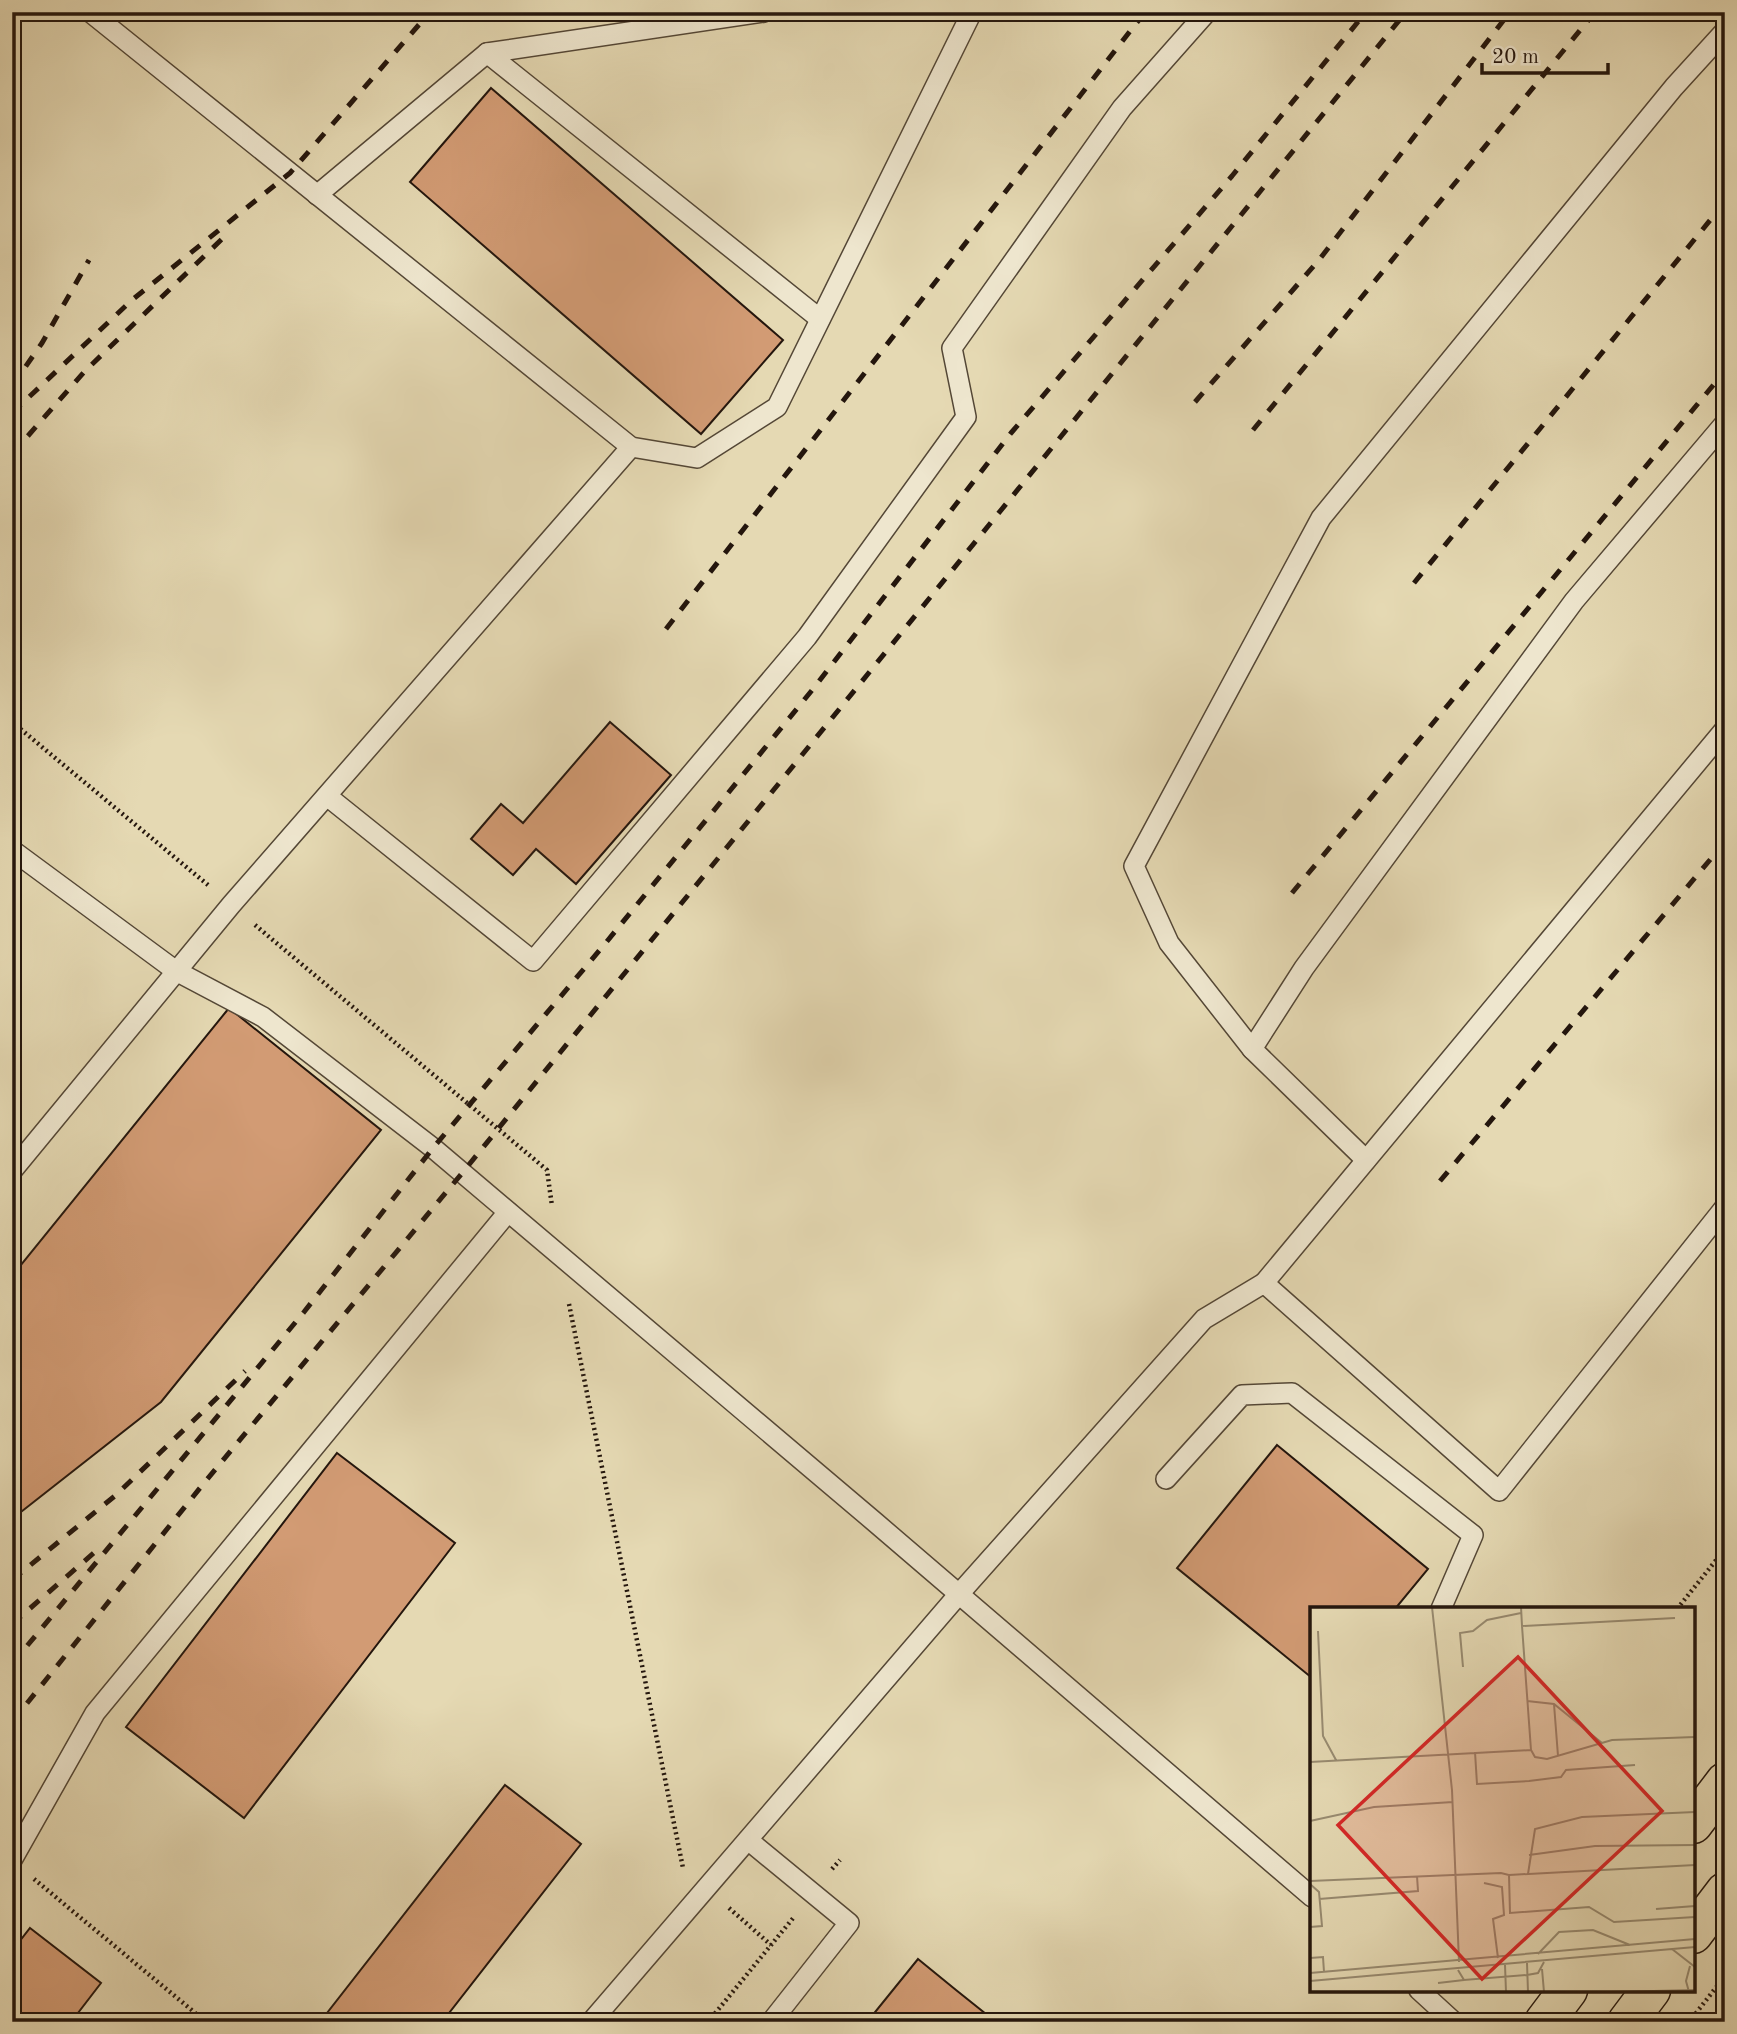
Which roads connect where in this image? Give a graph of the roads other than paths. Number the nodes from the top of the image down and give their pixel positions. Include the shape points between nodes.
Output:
1 (90, 12) edge
2 (764, 12) edge
3 (972, 12) edge
4 (1207, 12) edge
5 (1725, 32) edge
6 (487, 53) junction
7 (317, 195) junction
8 (820, 319) junction
9 (1725, 423) edge
10 (631, 447) junction
11 (1725, 729) edge
12 (327, 796) junction
13 (12, 850) edge
14 (176, 971) junction
15 (1252, 1049) junction
16 (1366, 1160) junction
17 (12, 1171) edge
18 (1725, 1207) edge
19 (508, 1212) junction
20 (1264, 1283) junction
21 (1166, 1479) dead end
22 (959, 1594) junction
23 (1442, 1607) edge
24 (1725, 1782) edge
25 (1695, 1818) edge
26 (748, 1840) junction
27 (18, 1867) edge
28 (1725, 1892) edge
29 (1310, 1896) edge
30 (1695, 1931) edge
31 (1421, 1992) edge
32 (1566, 1992) edge
33 (1650, 1992) edge
34 (592, 2022) edge
35 (771, 2022) edge
36 (1454, 2022) edge
37 (1544, 2022) edge
38 (1627, 2022) edge

1 - 7 lane
2 - 6 lane
3 - 8 lane
4 - 12 lane via 1122,108 952,348 966,417 807,637 533,961
5 - 15 lane via 1674,87 1321,518 1134,866 1169,943
6 - 7 lane
6 - 8 lane
7 - 10 lane
8 - 10 lane via 777,407 697,458
9 - 15 lane via 1574,601 1304,968
10 - 12 lane
11 - 16 lane
12 - 14 lane
13 - 14 lane
14 - 17 lane
14 - 19 lane via 263,1017
15 - 16 lane
16 - 20 lane
18 - 20 lane via 1499,1491
19 - 22 lane
19 - 27 lane via 95,1713
20 - 22 lane via 1203,1319
21 - 23 lane via 1242,1395 1292,1393 1473,1535
22 - 26 lane
22 - 29 lane
24 - 25 main road
26 - 34 lane
26 - 35 lane via 849,1923
28 - 30 main road
31 - 36 lane
32 - 37 main road
33 - 38 main road

